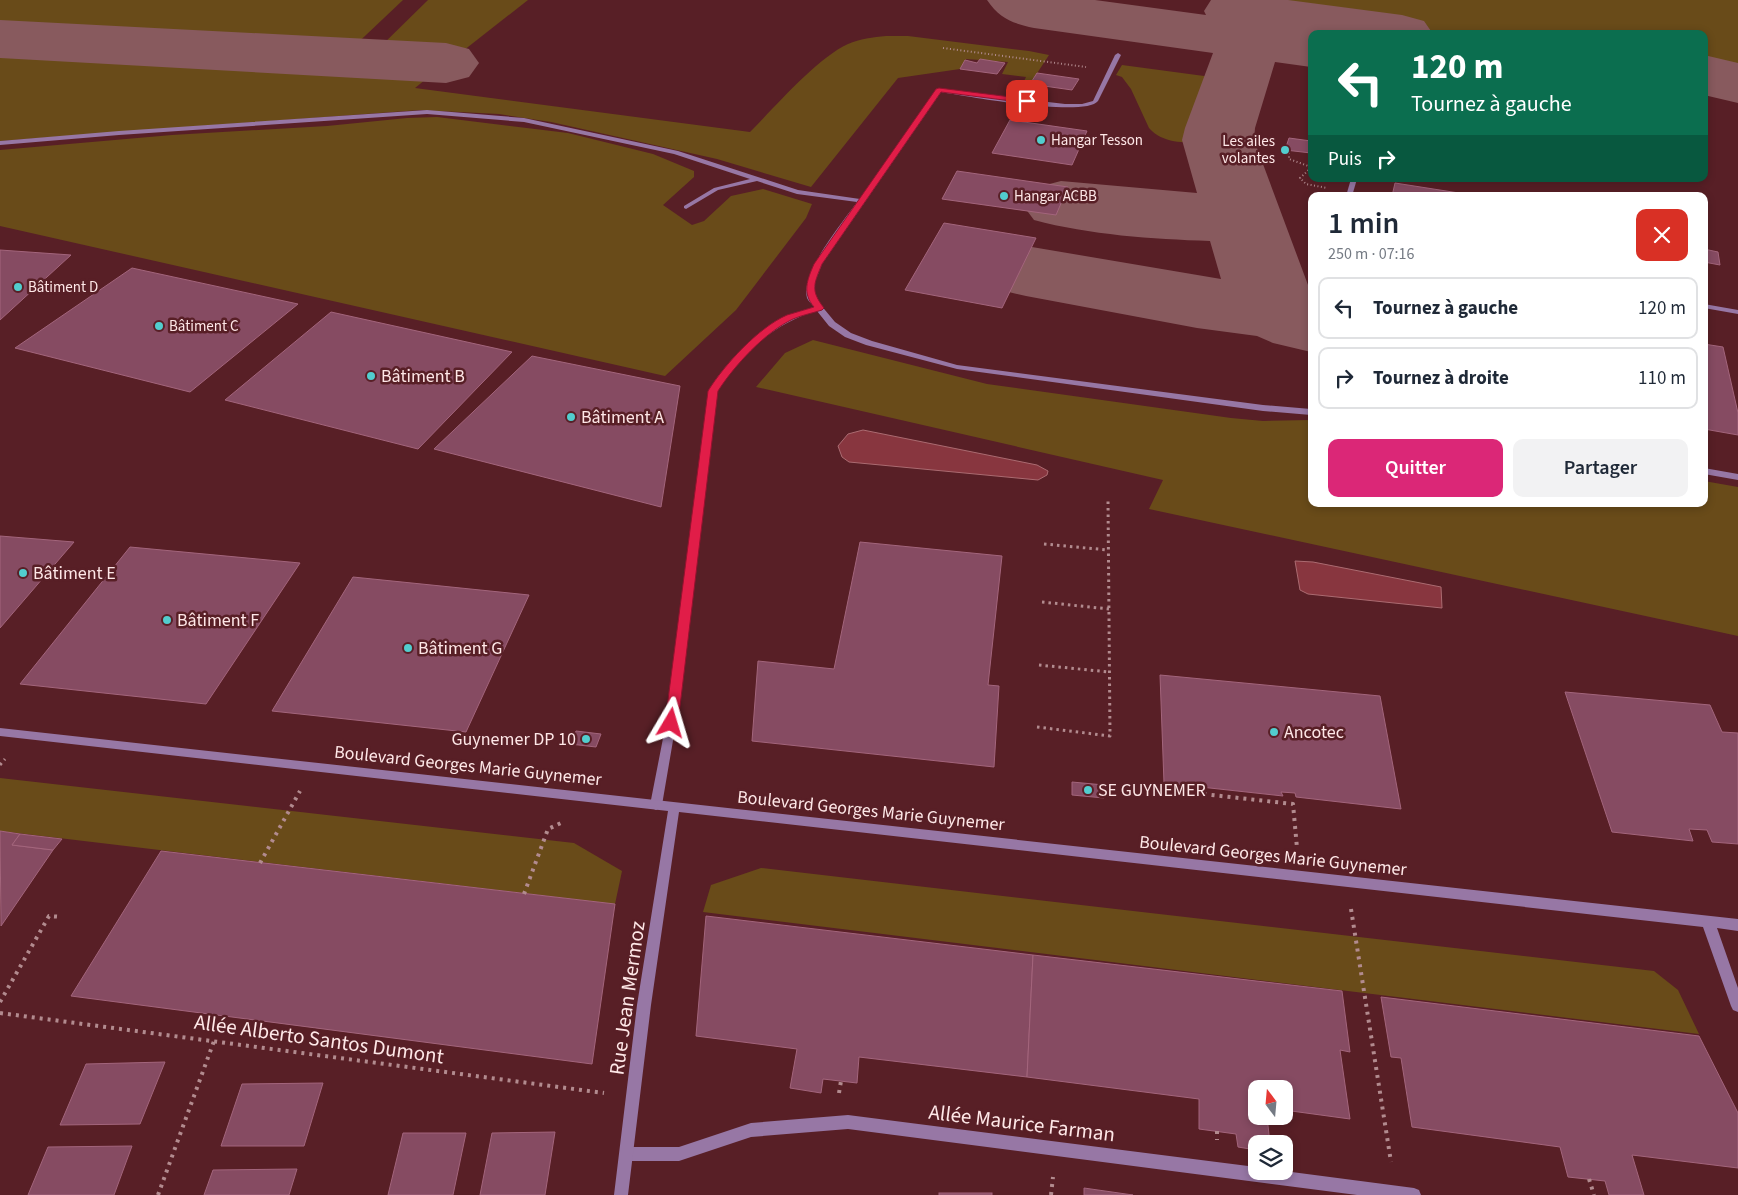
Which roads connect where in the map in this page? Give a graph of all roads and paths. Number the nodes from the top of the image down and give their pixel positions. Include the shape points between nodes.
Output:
1 (943, 48) dead end
2 (1118, 55) dead end
3 (1111, 70) junction
4 (0, 143) edge
5 (1289, 153) dead end
6 (1308, 167) edge
7 (1308, 171) edge
8 (757, 179) junction
9 (1337, 192) edge
10 (862, 201) junction
11 (686, 207) dead end
12 (1708, 307) edge
13 (819, 308) junction
14 (1738, 312) edge
15 (1308, 412) edge
16 (1708, 472) edge
17 (1738, 477) edge
18 (1108, 501) dead end
19 (1044, 544) dead end
20 (1108, 550) junction
21 (1042, 602) dead end
22 (1109, 608) junction
23 (1039, 665) dead end
24 (1109, 672) junction
25 (1037, 727) dead end
26 (0, 732) edge
27 (314, 767) junction
28 (1140, 787) dead end
29 (580, 796) junction
30 (656, 805) junction
31 (674, 806) junction
32 (260, 862) dead end
33 (1299, 876) junction
34 (524, 894) dead end
35 (62, 917) dead end
36 (1708, 922) junction
37 (1738, 925) edge
38 (1354, 926) dead end
39 (0, 1002) edge
40 (1738, 1006) edge
41 (0, 1013) edge
42 (214, 1041) junction
43 (634, 1097) junction
44 (627, 1154) junction
45 (1053, 1176) dead end
46 (1589, 1179) dead end
47 (1396, 1193) junction
48 (158, 1195) edge
49 (621, 1195) edge
50 (1051, 1195) edge
51 (1414, 1195) edge
52 (1594, 1195) edge

1 - 3 path
2 - 3 street
3 - 10 street via 1092,104 1084,106 939,90
4 - 8 street via 427,112 524,120 676,152
5 - 6 path via 1289,159
7 - 9 path via 1300,178 1306,184
8 - 10 street via 797,192
8 - 11 street via 716,189
10 - 13 street via 818,264 811,282 811,298
12 - 14 street
13 - 15 street via 832,324 848,335 958,367
13 - 30 street via 789,318 761,337 725,372 713,391 671,723
16 - 17 street
18 - 20 path
19 - 20 path
20 - 22 path
21 - 22 path
22 - 24 path
23 - 24 path
24 - 25 path via 1110,736
26 - 27 street, Boulevard Georges Marie Guynemer
27 - 29 street, Boulevard Georges Marie Guynemer
27 - 32 path
28 - 33 path via 1293,804
29 - 30 street, Boulevard Georges Marie Guynemer
29 - 34 path via 574,816 548,829
30 - 31 street, Boulevard Georges Marie Guynemer
31 - 33 street, Boulevard Georges Marie Guynemer
31 - 43 street, Rue Jean Mermoz via 644,1005
33 - 36 street, Boulevard Georges Marie Guynemer
35 - 39 path via 48,916
36 - 37 street, Boulevard Georges Marie Guynemer
36 - 40 street
38 - 47 path
41 - 42 path, Allée Alberto Santos Dumont
42 - 43 path, Allée Alberto Santos Dumont
42 - 48 path
43 - 44 street, Rue Jean Mermoz
44 - 47 street, Allée Maurice Farman via 680,1154 751,1130 848,1122
44 - 49 street, Rue Jean Mermoz
45 - 50 path
46 - 52 path
47 - 51 street, Allée Maurice Farman

